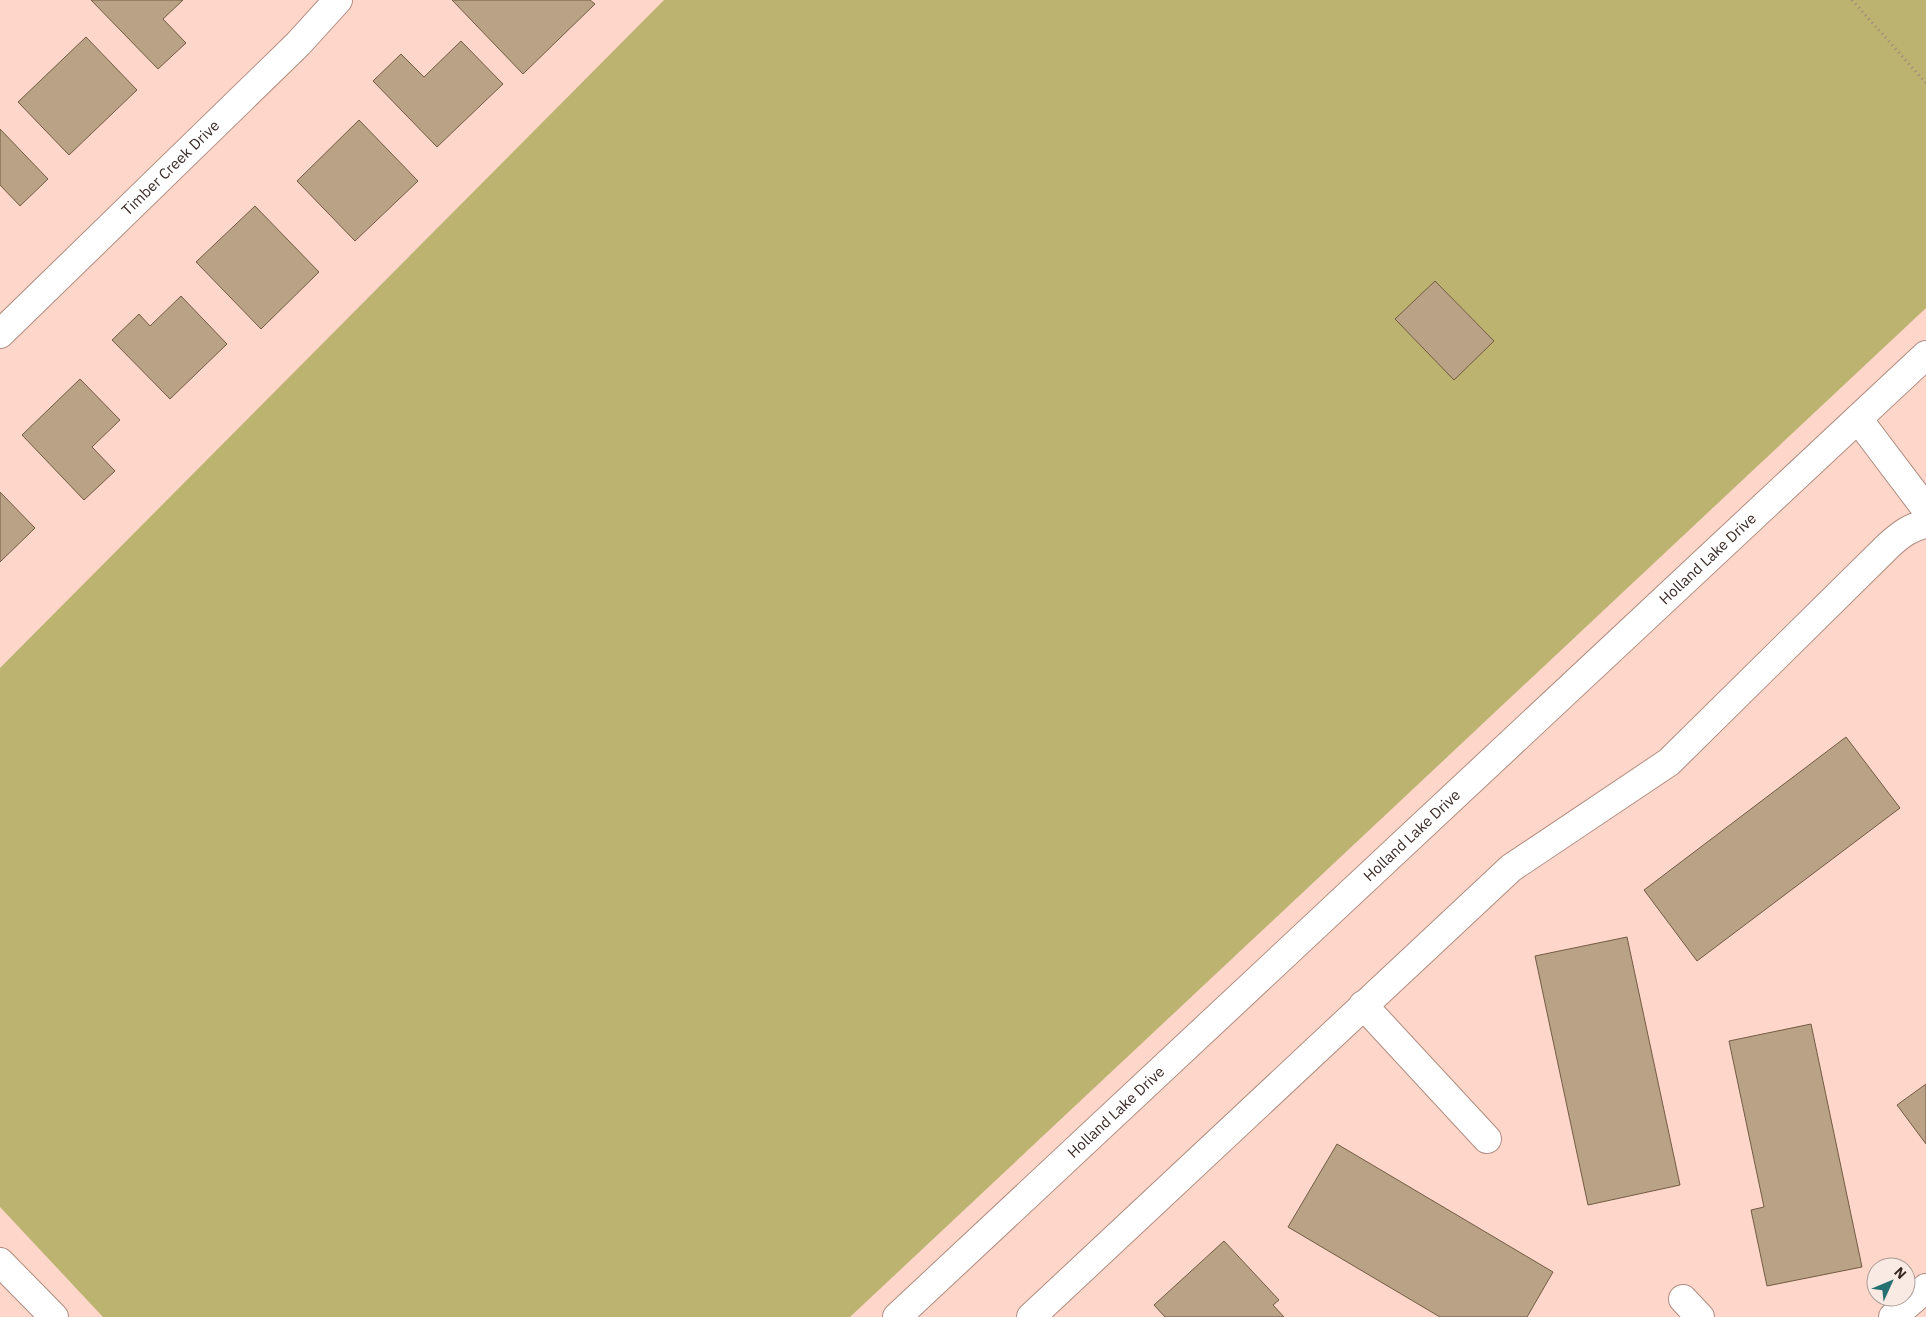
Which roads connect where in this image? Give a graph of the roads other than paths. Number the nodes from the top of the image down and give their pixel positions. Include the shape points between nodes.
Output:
1 (338, 0) edge
2 (0, 334) edge
3 (1926, 354) edge
4 (1858, 419) junction
5 (1926, 510) edge
6 (1926, 524) edge
7 (1363, 1005) junction
8 (1487, 1139) dead end
9 (0, 1262) edge
10 (1926, 1288) edge
11 (54, 1317) edge
12 (897, 1317) edge
13 (1031, 1317) edge
14 (1894, 1317) edge

1 - 2 street, Timber Creek Drive via 298,44
3 - 4 street, Holland Lake Drive
4 - 5 street
4 - 12 street, Holland Lake Drive
6 - 7 street via 1905,531 1888,546 1669,762 1511,868
7 - 8 street
7 - 13 street
9 - 11 street
10 - 14 street

